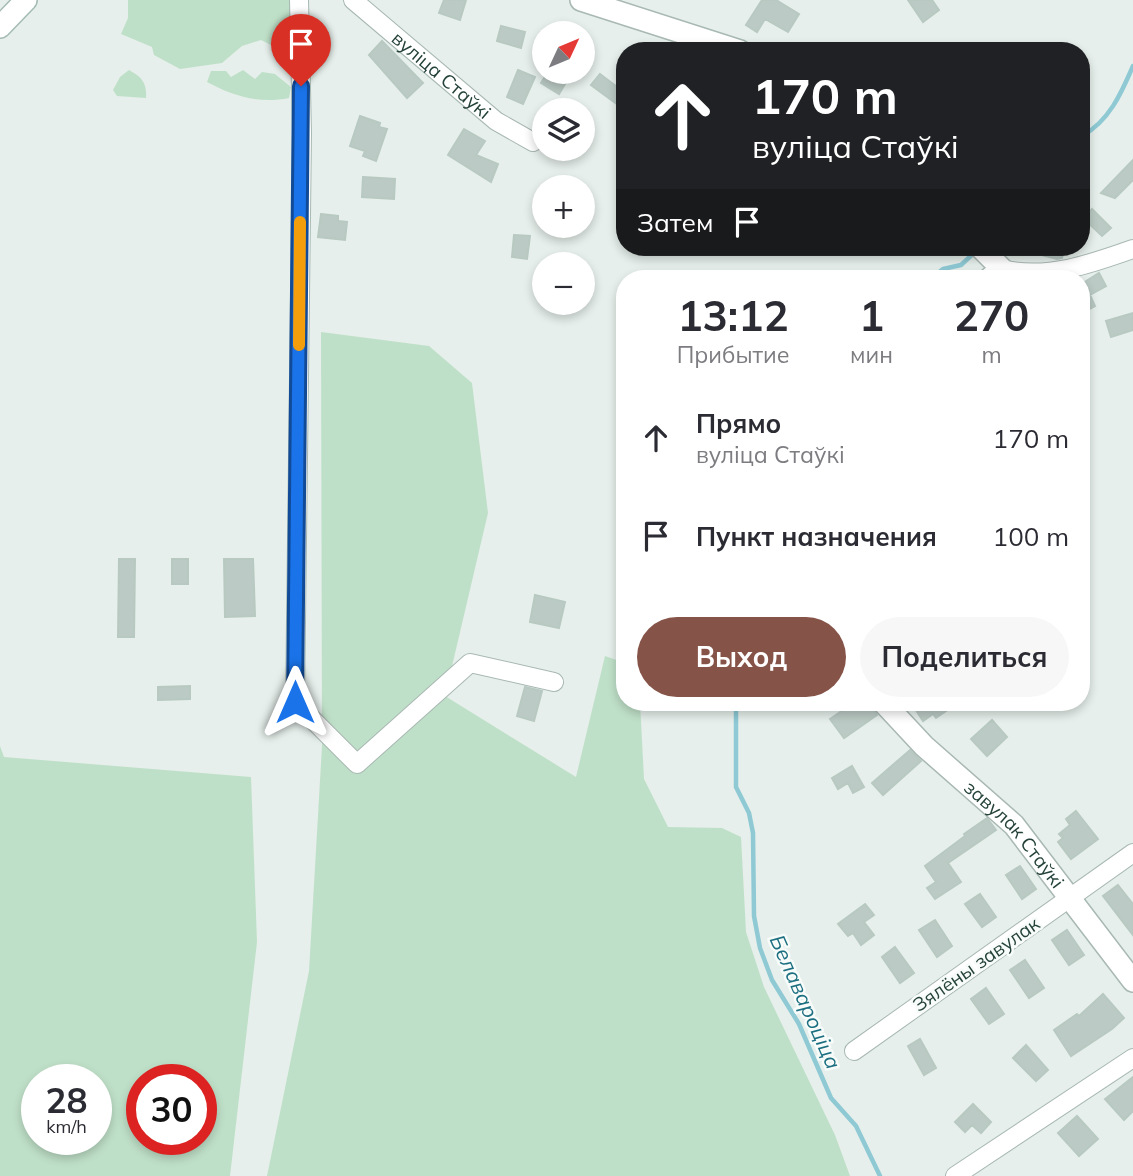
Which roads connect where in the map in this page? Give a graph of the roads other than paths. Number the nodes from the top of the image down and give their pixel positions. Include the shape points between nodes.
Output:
1 (26, 0) edge
2 (299, 0) edge
3 (353, 0) edge
4 (581, 0) edge
5 (0, 27) edge
6 (712, 42) edge
7 (532, 141) edge
8 (1133, 249) edge
9 (992, 264) edge
10 (1009, 270) edge
11 (1057, 270) edge
12 (554, 682) dead end
13 (891, 711) edge
14 (1133, 853) edge
15 (1070, 898) junction
16 (1133, 981) edge
17 (854, 1051) dead end
18 (1133, 1058) edge
19 (956, 1176) edge

1 - 5 street
2 - 12 street via 302,133 295,702 356,764 470,663
3 - 7 street, вуліца Стаўкі via 496,121
4 - 6 street
8 - 11 street
9 - 10 street
13 - 15 street, завулак Стаўкі via 1014,825
14 - 15 street, Зялёны завулак
15 - 16 street, завулак Стаўкі
15 - 17 street, Зялёны завулак
18 - 19 street

